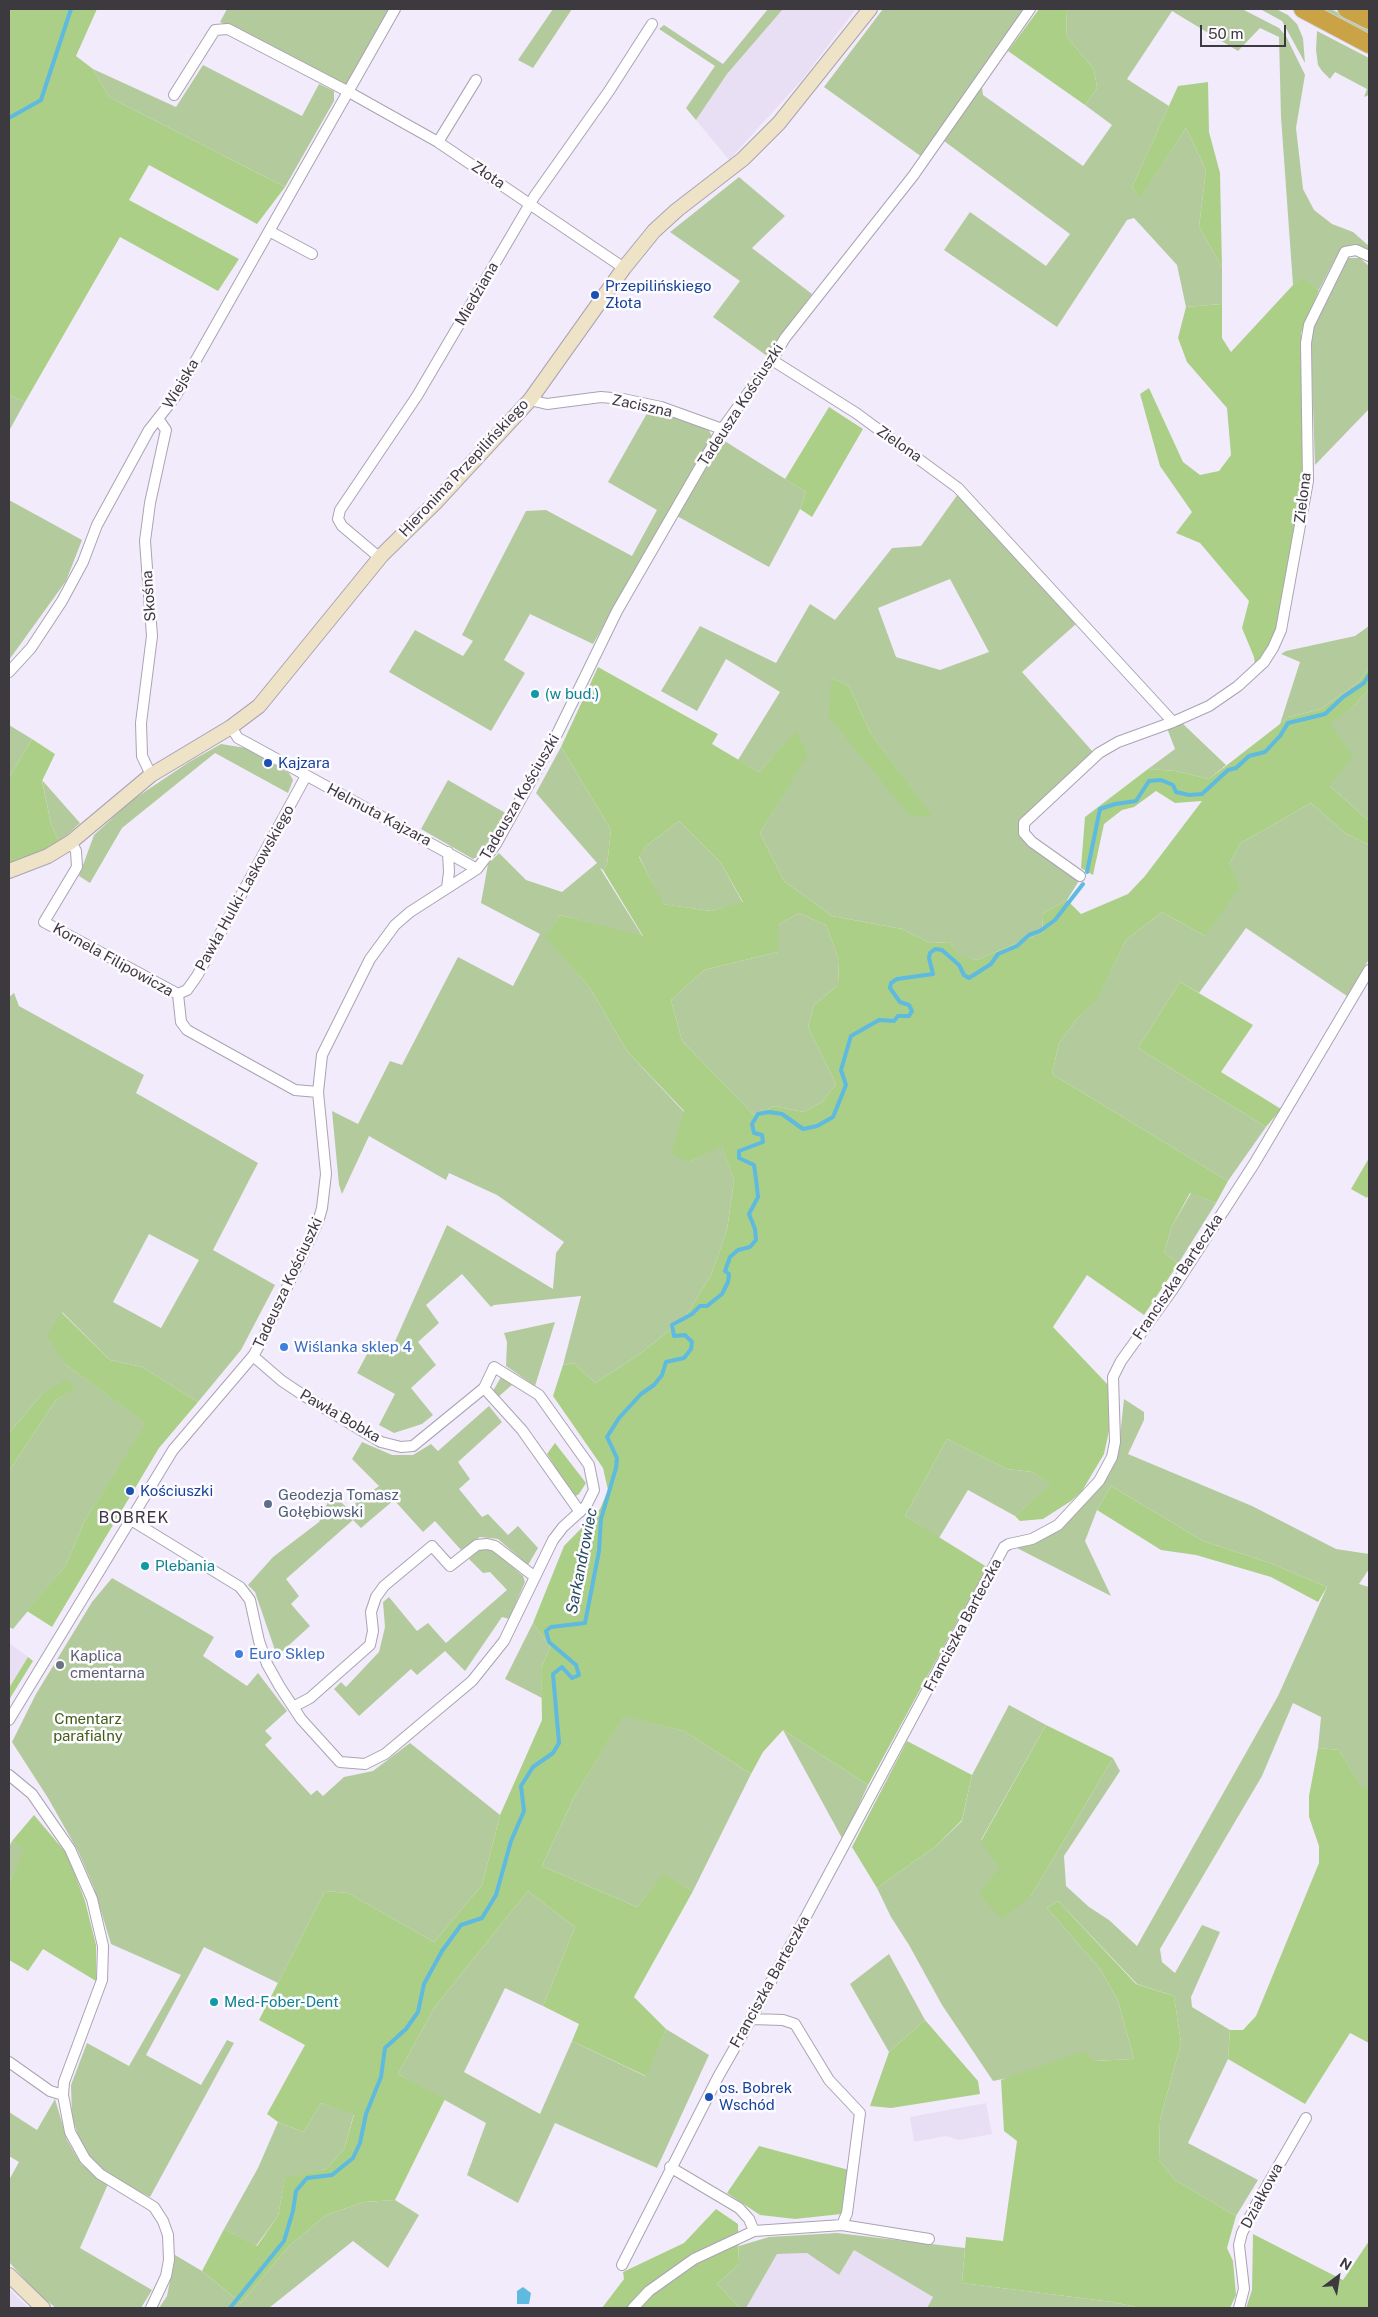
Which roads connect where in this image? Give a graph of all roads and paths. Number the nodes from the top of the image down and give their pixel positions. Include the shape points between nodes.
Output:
1 (395, 9) edge
2 (870, 9) edge
3 (1030, 9) edge
4 (1302, 9) edge
5 (1347, 9) edge
6 (1369, 20) edge
7 (652, 24) dead end
8 (1369, 44) edge
9 (476, 80) dead end
10 (347, 91) junction
11 (174, 95) dead end
12 (438, 142) junction
13 (531, 203) junction
14 (269, 231) junction
15 (312, 254) dead end
16 (1369, 256) edge
17 (624, 268) junction
18 (772, 360) junction
19 (530, 400) junction
20 (159, 420) junction
21 (722, 429) junction
22 (380, 558) junction
23 (9, 672) edge
24 (1173, 722) junction
25 (231, 727) junction
26 (151, 775) junction
27 (306, 776) junction
28 (71, 842) junction
29 (448, 852) junction
30 (477, 869) junction
31 (9, 871) edge
32 (1080, 876) dead end
33 (447, 888) junction
34 (1369, 970) edge
35 (178, 994) junction
36 (318, 1092) junction
37 (253, 1356) junction
38 (484, 1388) junction
39 (580, 1512) junction
40 (131, 1520) junction
41 (535, 1577) junction
42 (293, 1706) junction
43 (9, 1720) edge
44 (9, 1775) edge
45 (751, 2020) junction
46 (9, 2062) edge
47 (63, 2095) junction
48 (1306, 2118) dead end
49 (670, 2167) junction
50 (842, 2225) junction
51 (754, 2231) junction
52 (929, 2239) dead end
53 (622, 2265) dead end
54 (9, 2275) edge
55 (43, 2308) edge
56 (151, 2308) edge
57 (633, 2308) edge
58 (1239, 2308) edge

1 - 10 street, Wiejska
2 - 17 street, Hieronima Przepilińskiego via 779,123 743,159 665,220
3 - 18 street, Tadeusza Kościuszki via 913,176 784,338
4 - 8 highway
5 - 6 highway
7 - 13 street, Miedziana
9 - 12 street
10 - 11 street via 228,29 215,30
10 - 12 street, Złota
10 - 14 street, Wiejska
12 - 13 street, Złota
13 - 17 street, Złota
13 - 22 street, Miedziana via 417,396 340,510 338,519 342,526
14 - 15 street
14 - 20 street, Wiejska
16 - 24 street, Zielona via 1356,250 1345,252 1309,325 1306,343 1308,481 1281,630 1264,662 1238,686 1209,706
17 - 19 street, Hieronima Przepilińskiego
18 - 21 street, Tadeusza Kościuszki
18 - 24 street, Zielona via 856,414 958,488
19 - 21 street, Zaciszna via 547,404 600,397 623,399 661,407
19 - 22 street, Hieronima Przepilińskiego
20 - 23 street, Wiejska via 149,430 97,525 83,562 62,601 31,648
20 - 26 street, Skośna via 166,430 145,541 152,636 141,731 142,756
21 - 30 street, Tadeusza Kościuszki via 618,611 529,786 496,844
22 - 25 street, Hieronima Przepilińskiego via 259,706
24 - 32 street, Zielona via 1118,742 1099,753 1024,822 1024,834 1032,842
25 - 26 street, Hieronima Przepilińskiego
25 - 27 street, Helmuta Kajzara via 238,738
26 - 28 street, Hieronima Przepilińskiego
27 - 29 street, Helmuta Kajzara
27 - 35 street, Pawła Hulki-Laskowskiego via 197,976 187,990
28 - 31 street, Hieronima Przepilińskiego via 48,856
28 - 35 street, Kornela Filipowicza via 76,851 77,866 44,922
29 - 30 street, Helmuta Kajzara
29 - 33 street
30 - 33 street, Tadeusza Kościuszki
33 - 36 street, Tadeusza Kościuszki via 395,925 370,959 322,1055
34 - 45 street, Franciszka Barteczka via 1254,1164 1173,1289 1121,1361 1113,1377 1115,1442 1112,1457 1098,1481 1058,1525 1032,1539 1004,1548
35 - 36 street, Kornela Filipowicza via 181,1022 187,1030 295,1090
36 - 37 street, Tadeusza Kościuszki via 326,1174 322,1208
37 - 38 street, Pawła Bobka via 306,1397 381,1442 401,1447 413,1446
37 - 40 street, Tadeusza Kościuszki via 185,1434
38 - 39 street via 522,1430
38 - 39 street, Pawła Bobka via 494,1367 539,1395 589,1465 594,1490
39 - 41 street via 553,1540
40 - 42 street via 240,1586 250,1600 267,1664
40 - 43 street, Tadeusza Kościuszki
41 - 42 street via 495,1546 477,1545 450,1566 432,1546 384,1586 376,1597 371,1612 373,1631 370,1645 310,1698
41 - 42 street via 504,1641 472,1681 385,1754 365,1764 340,1762
44 - 47 street via 32,1794 77,1862 92,1899 103,1946 102,1980 64,2082
45 - 49 street, Franciszka Barteczka
45 - 50 street via 783,2020 795,2024 829,2080 860,2113
46 - 47 street via 50,2091
47 - 56 street via 70,2132 85,2159 114,2184 154,2207 163,2221 168,2235 169,2260 166,2276
48 - 58 street, Działkowa via 1242,2233 1239,2245 1244,2289
49 - 51 street via 739,2208 750,2220
49 - 53 street, Franciszka Barteczka
50 - 51 street
50 - 52 street
51 - 57 street via 694,2260 649,2291
54 - 55 street

